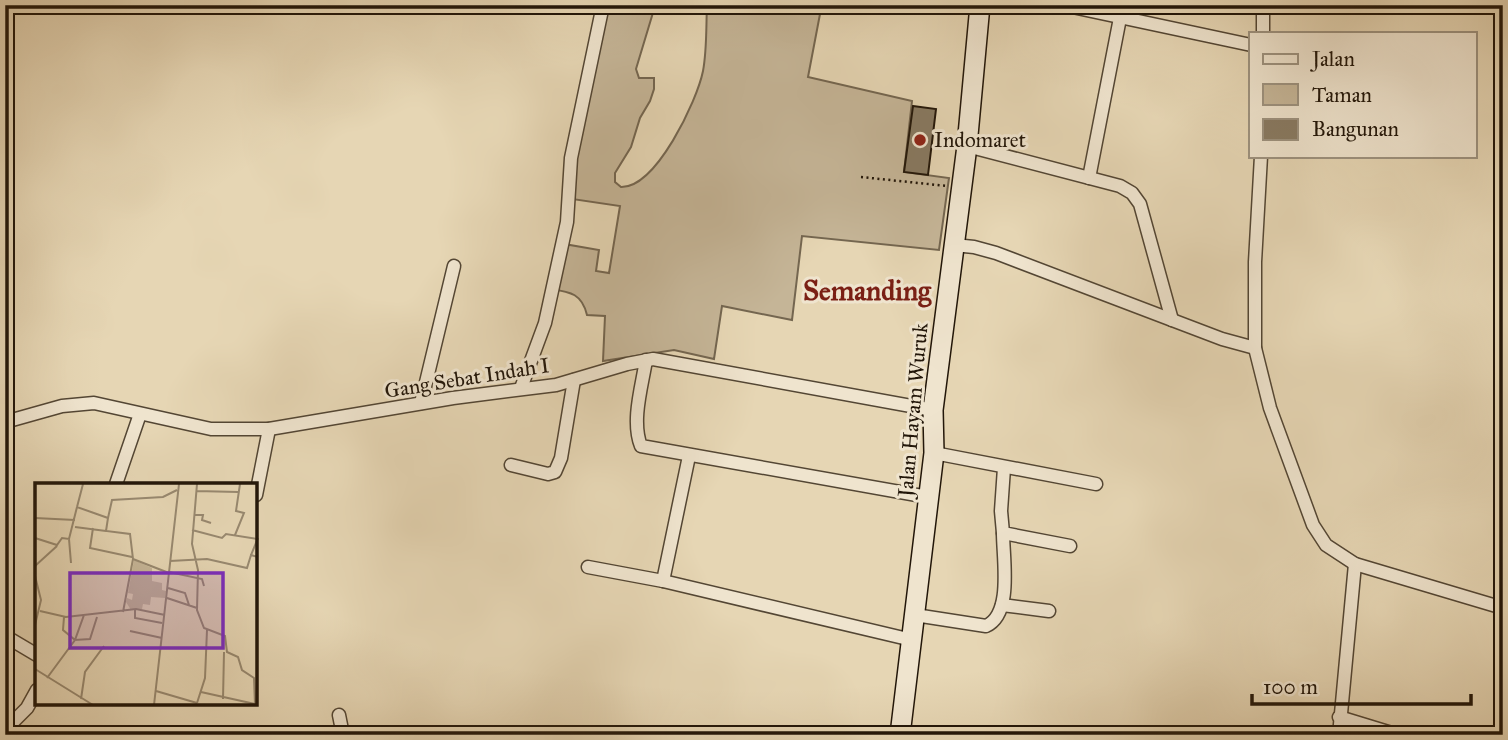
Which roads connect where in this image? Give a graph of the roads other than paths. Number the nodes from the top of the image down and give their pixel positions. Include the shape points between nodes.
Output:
1 (603, 5) edge
2 (980, 5) edge
3 (1063, 5) edge
4 (1263, 5) edge
5 (1121, 18) junction
6 (1263, 32) edge
7 (1249, 46) edge
8 (967, 146) junction
9 (1261, 158) edge
10 (1089, 178) junction
11 (954, 245) junction
12 (454, 266) dead end
13 (1172, 320) junction
14 (1255, 348) junction
15 (646, 360) junction
16 (574, 380) junction
17 (521, 388) junction
18 (421, 403) junction
19 (933, 410) junction
20 (140, 414) junction
21 (5, 422) edge
22 (269, 429) junction
23 (934, 453) junction
24 (689, 456) junction
25 (511, 465) dead end
26 (1004, 468) junction
27 (117, 483) edge
28 (1096, 484) dead end
29 (257, 490) edge
30 (929, 498) junction
31 (1003, 533) junction
32 (1070, 546) dead end
33 (1355, 564) junction
34 (588, 567) dead end
35 (663, 581) junction
36 (1002, 605) junction
37 (1503, 608) edge
38 (1049, 611) dead end
39 (915, 615) junction
40 (5, 636) edge
41 (912, 640) junction
42 (35, 653) edge
43 (35, 694) edge
44 (339, 715) dead end
45 (1339, 717) junction
46 (5, 730) edge
47 (343, 735) edge
48 (900, 735) edge
49 (1339, 735) edge
50 (1398, 735) edge

1 - 17 street via 571,158 568,222 545,323
2 - 8 main road, Jalan Hayam Wuruk
3 - 5 street
4 - 6 street
5 - 7 street
5 - 10 street
8 - 10 street
8 - 11 main road, Jalan Hayam Wuruk
9 - 14 street
10 - 13 street via 1120,186 1140,204
11 - 13 street via 996,253
11 - 19 main road, Jalan Hayam Wuruk
12 - 18 street
13 - 14 street
14 - 33 street via 1270,408 1313,525 1326,545
15 - 16 street, Gang Sebat Indah I
15 - 19 street, Gang Sebat Indah I
15 - 24 street via 637,424 642,446
16 - 17 street, Gang Sebat Indah I
16 - 25 street via 555,472
17 - 18 street, Gang Sebat Indah I
18 - 22 street, Gang Sebat Indah I
19 - 23 main road, Jalan Hayam Wuruk
20 - 21 street, Gang Sebat Indah I via 84,403
20 - 22 street, Gang Sebat Indah I via 211,429
20 - 27 street
22 - 29 street
23 - 26 street
23 - 30 main road, Jalan Hayam Wuruk
24 - 30 street
24 - 35 street
26 - 28 street
26 - 31 street
30 - 39 main road, Jalan Hayam Wuruk
31 - 32 street
31 - 36 street
33 - 37 street
33 - 45 street
34 - 35 street
35 - 41 street
36 - 38 street
36 - 39 street via 994,622 986,626
39 - 41 main road, Jalan Hayam Wuruk
40 - 42 street
41 - 48 main road, Jalan Hayam Wuruk
43 - 46 street
44 - 47 street
45 - 49 street
45 - 50 street

